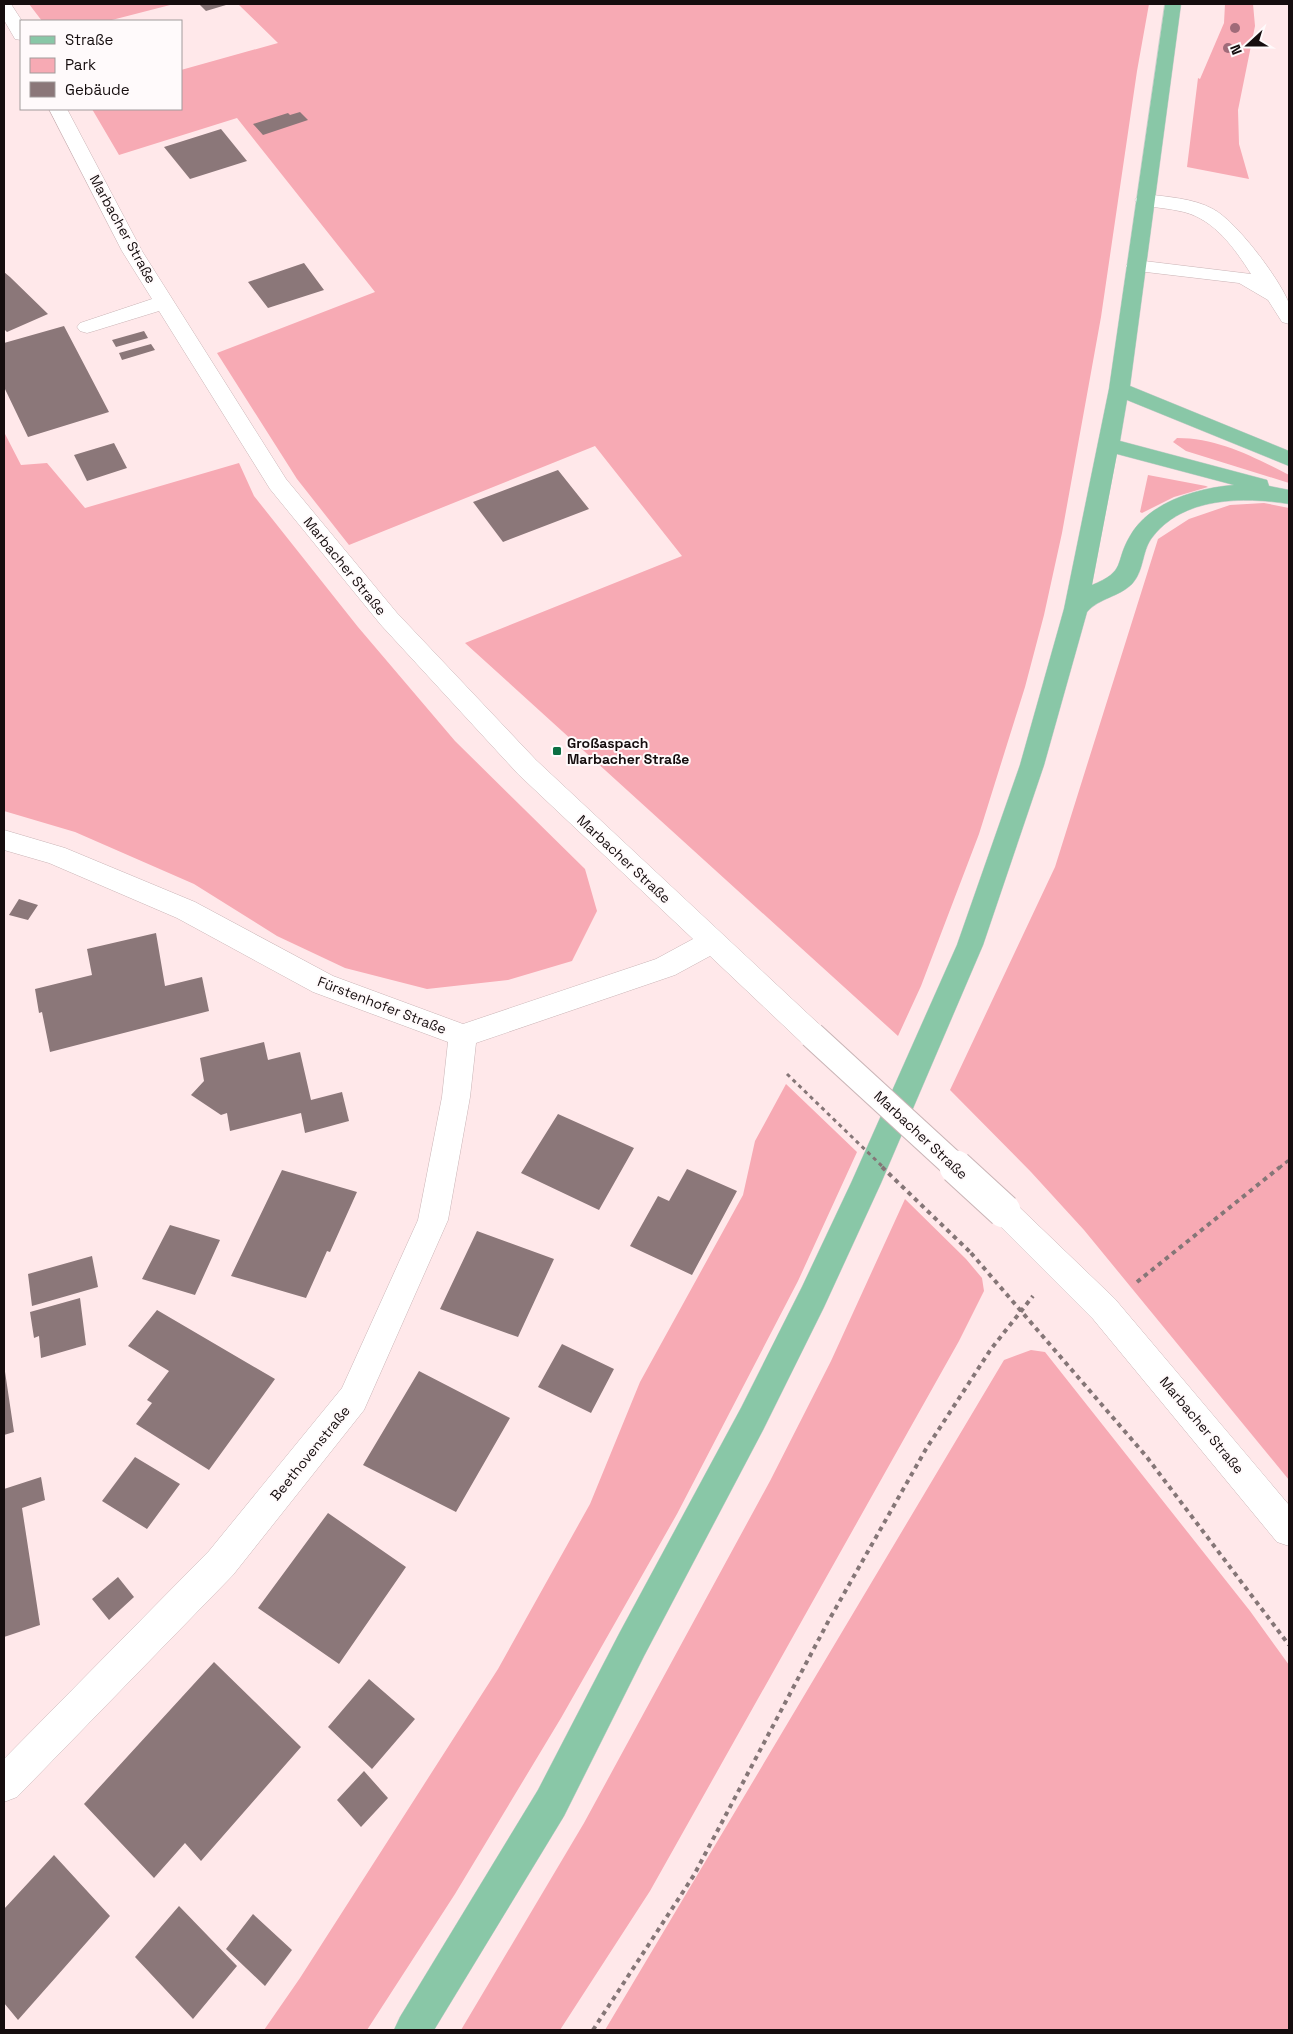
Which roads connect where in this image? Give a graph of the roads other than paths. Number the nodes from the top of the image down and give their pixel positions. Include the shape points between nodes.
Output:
1 (1173, 4) edge
2 (4, 6) edge
3 (20, 33) edge
4 (59, 110) edge
5 (1145, 200) junction
6 (1136, 266) junction
7 (1275, 297) junction
8 (165, 302) junction
9 (1289, 318) edge
10 (87, 327) dead end
11 (1119, 390) junction
12 (1108, 445) junction
13 (1289, 459) edge
14 (1289, 496) edge
15 (1076, 609) junction
16 (4, 840) edge
17 (712, 942) junction
18 (463, 1036) junction
19 (1289, 1530) edge
20 (4, 1784) edge
21 (413, 2030) edge

1 - 5 main road
2 - 3 street
4 - 8 street, Marbacher Straße via 132,251
5 - 6 main road
5 - 7 street via 1188,206 1220,222
6 - 7 street via 1244,278
6 - 11 main road
7 - 9 street
8 - 10 street
8 - 17 street, Marbacher Straße via 278,484 389,619 526,767
11 - 12 main road
11 - 13 main road
12 - 14 main road via 1212,471
12 - 15 main road
14 - 15 main road via 1229,493 1173,508 1156,519 1142,535 1127,574 1118,583 1087,598
15 - 21 main road via 1032,765 970,945 813,1297 551,1803
16 - 18 street, Fürstenhofer Straße via 56,855 186,910 323,984
17 - 18 street, Fürstenhofer Straße via 665,967
17 - 19 street, Marbacher Straße, bridge via 1004,1211 1104,1308
18 - 20 street, Beethovenstraße via 456,1097 433,1220 354,1399 221,1562

